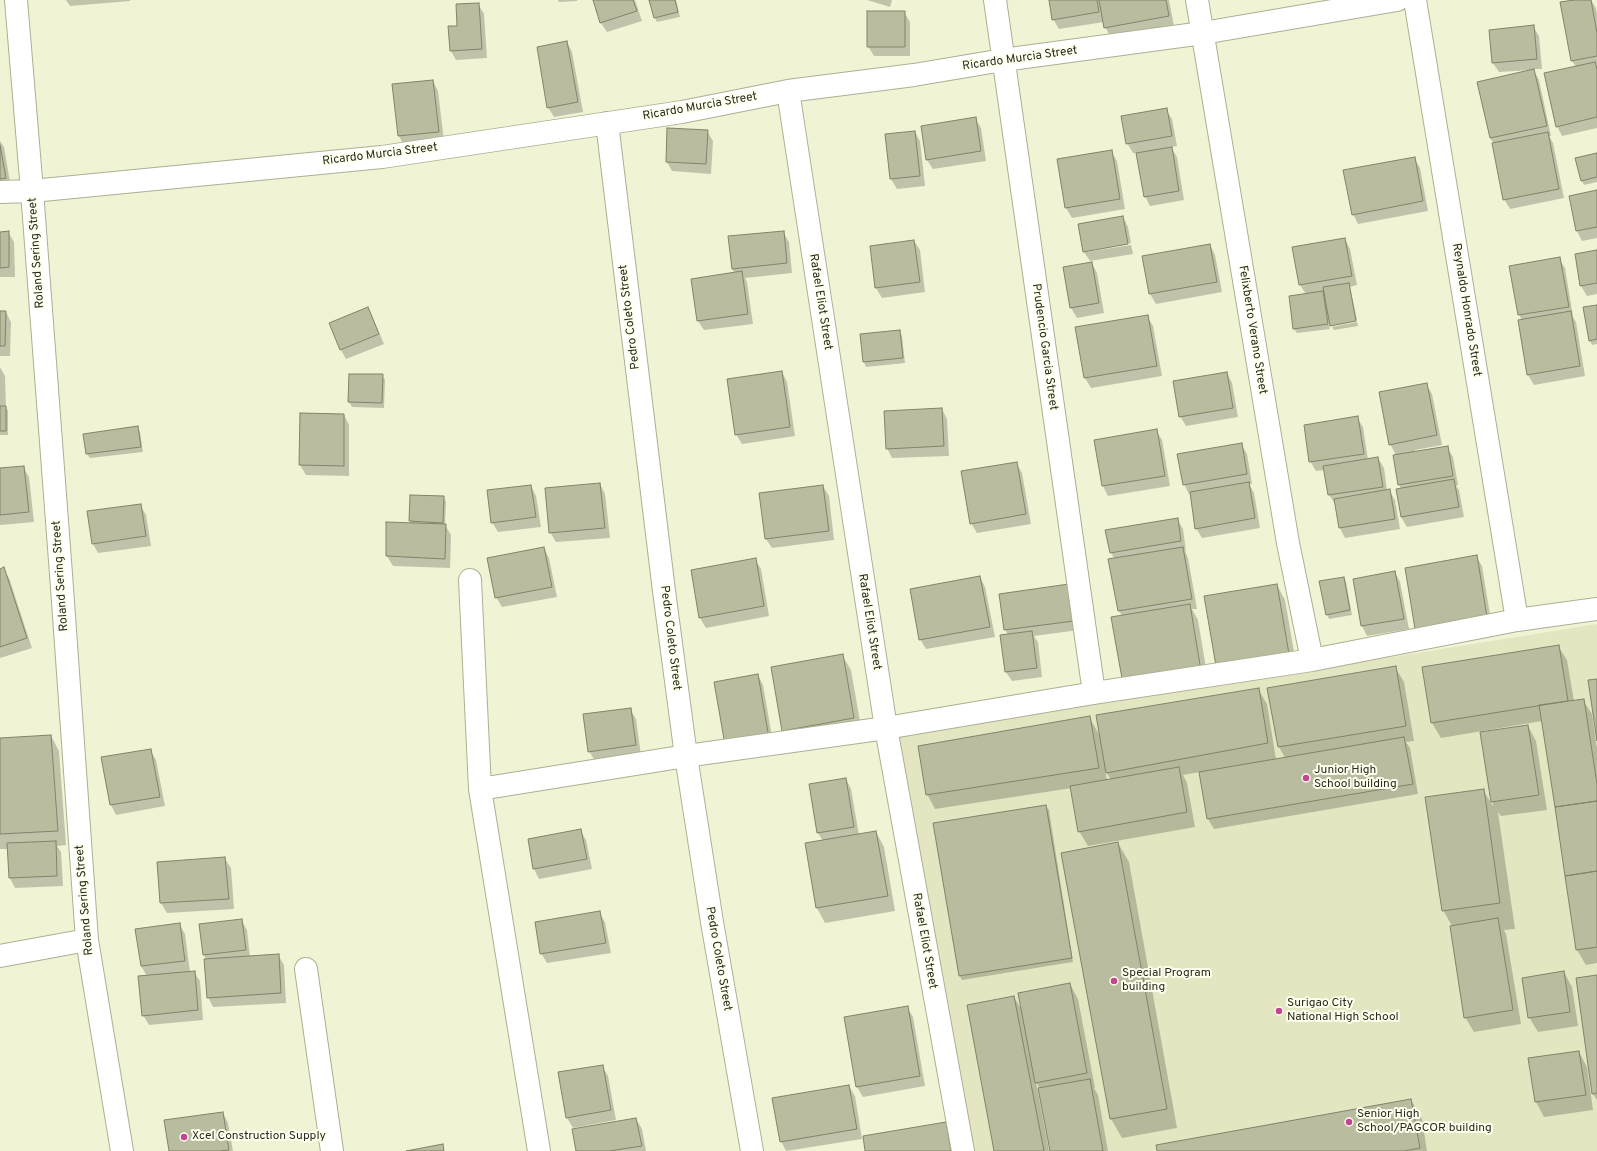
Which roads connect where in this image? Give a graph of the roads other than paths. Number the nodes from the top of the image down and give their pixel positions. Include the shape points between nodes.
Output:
1 (16, 0) edge
2 (995, 0) edge
3 (1197, 0) edge
4 (1397, 0) edge
5 (1415, 0) edge
6 (1203, 34) junction
7 (1003, 60) junction
8 (788, 91) junction
9 (607, 123) junction
10 (32, 191) junction
11 (0, 192) edge
12 (470, 580) dead end
13 (1597, 609) edge
14 (1517, 620) junction
15 (1312, 660) junction
16 (1094, 693) junction
17 (886, 728) junction
18 (686, 756) junction
19 (480, 789) junction
20 (87, 940) junction
21 (0, 956) edge
22 (306, 969) dead end
23 (122, 1151) edge
24 (332, 1151) edge
25 (539, 1151) edge
26 (752, 1151) edge
27 (963, 1151) edge

1 - 10 street, Roland Sering Street
2 - 7 street, Prudencio Garcia Street
3 - 6 street, Felixberto Verano Street
4 - 6 street, Ricardo Murcia Street
5 - 14 street, Reynaldo Honrado Street
6 - 7 street, Ricardo Murcia Street
6 - 15 street, Felixberto Verano Street via 1288,543
7 - 8 street, Ricardo Murcia Street via 914,75
7 - 16 street, Prudencio Garcia Street
8 - 9 street, Ricardo Murcia Street via 682,112
8 - 17 street, Rafael Eliot Street
9 - 10 street, Ricardo Murcia Street via 382,157
9 - 18 street, Pedro Coleto Street
10 - 11 street, Ricardo Murcia Street
10 - 20 street, Roland Sering Street
12 - 19 street
13 - 14 street
14 - 15 street
15 - 16 street
16 - 17 street
17 - 18 street
17 - 27 street, Rafael Eliot Street
18 - 19 street
18 - 26 street, Pedro Coleto Street
19 - 25 street
20 - 21 street
20 - 23 street, Roland Sering Street
22 - 24 street

